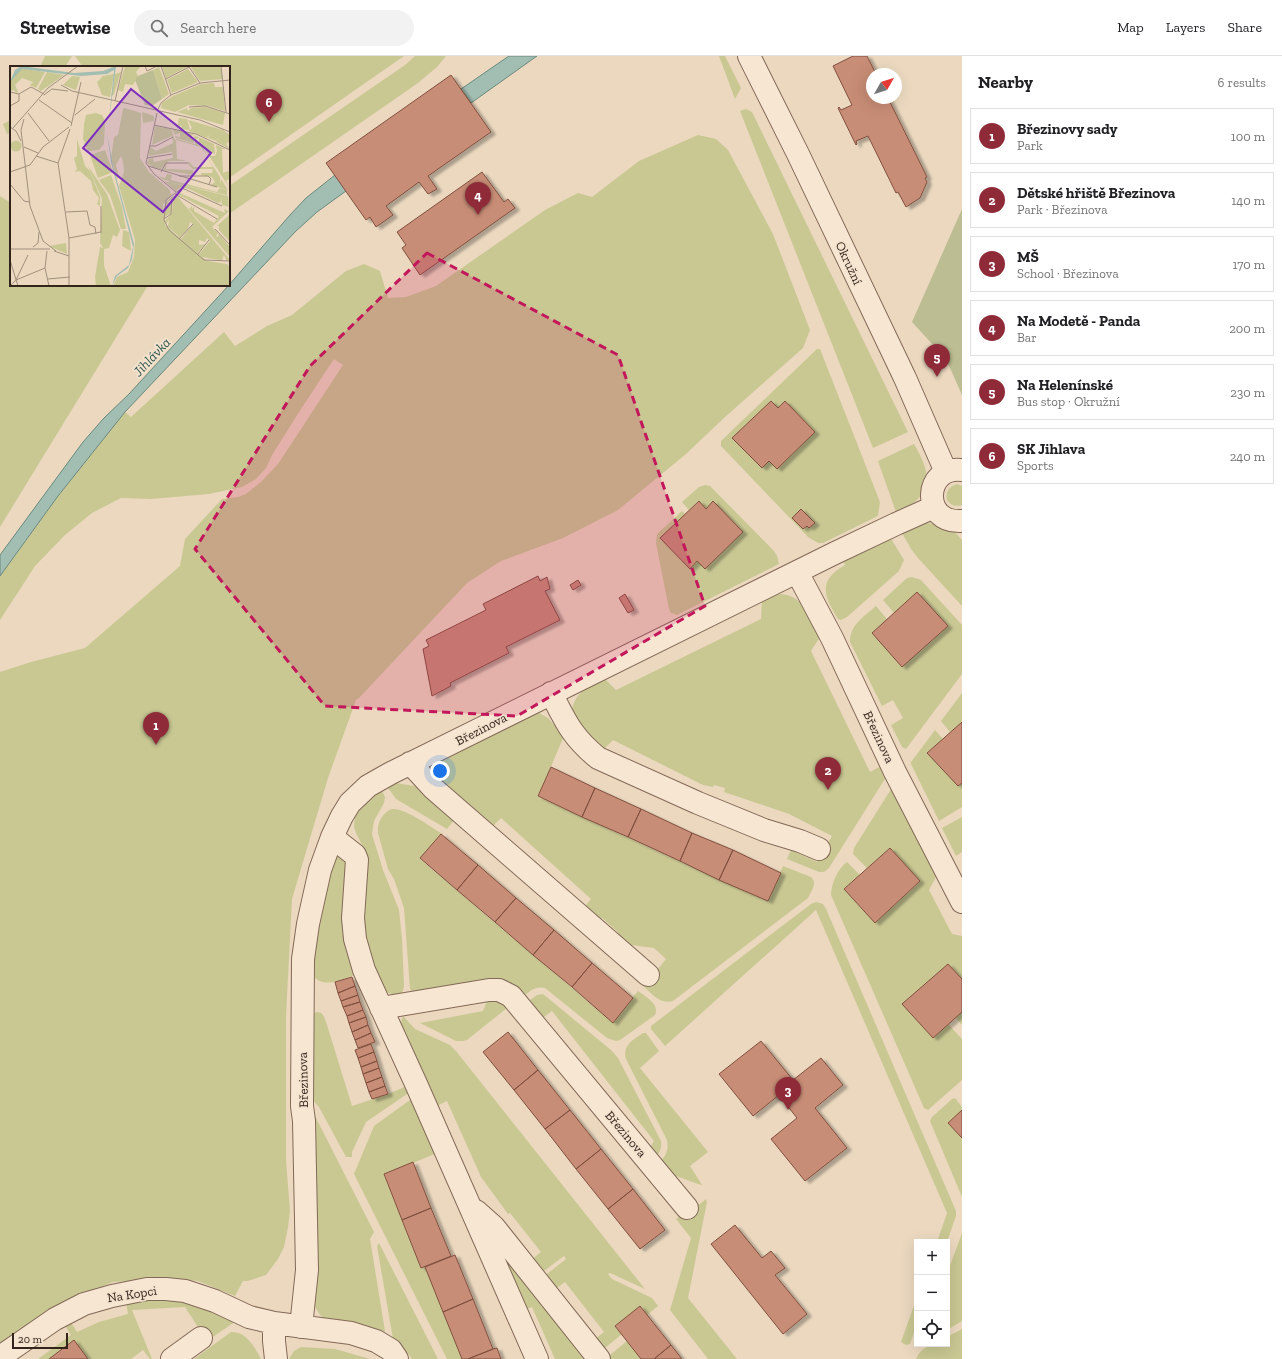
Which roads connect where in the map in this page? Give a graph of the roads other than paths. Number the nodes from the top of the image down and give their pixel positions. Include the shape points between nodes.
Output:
1 (748, 56) edge
2 (954, 471) edge
3 (934, 507) junction
4 (962, 521) edge
5 (797, 572) junction
6 (551, 693) junction
7 (410, 763) junction
8 (332, 836) junction
9 (819, 849) dead end
10 (962, 902) edge
11 (648, 975) dead end
12 (381, 1008) junction
13 (469, 1204) junction
14 (687, 1208) dead end
15 (274, 1323) junction
16 (301, 1326) junction
17 (201, 1338) dead end
18 (0, 1357) edge
19 (172, 1359) edge
20 (276, 1359) edge
21 (397, 1359) edge
22 (537, 1359) edge
23 (599, 1359) edge

1 - 2 street, Okružní via 905,378
2 - 3 street via 941,476 933,487
3 - 4 street via 943,517
3 - 5 street, Březinova
5 - 6 street, Březinova
5 - 10 street, Březinova
6 - 7 street, Březinova
6 - 9 street via 567,725 598,758 698,803
7 - 8 street, Březinova via 360,793 350,803
7 - 11 street via 434,788
8 - 12 street via 355,855 357,860 353,900 355,939 364,970
8 - 16 street, Březinova via 320,870 303,959 302,1106 307,1270
12 - 13 street
12 - 14 street, Březinova via 486,990 499,990 511,996
13 - 22 street
13 - 23 street via 494,1228
15 - 16 street
15 - 18 street, Na Kopci via 250,1317 185,1291 146,1289 84,1304 55,1319
15 - 20 street
16 - 21 street via 351,1333 376,1341 391,1350
17 - 19 street

